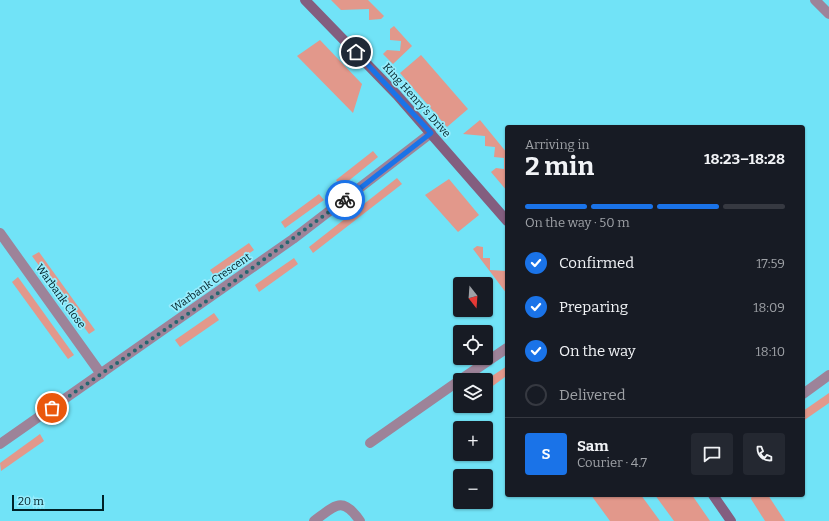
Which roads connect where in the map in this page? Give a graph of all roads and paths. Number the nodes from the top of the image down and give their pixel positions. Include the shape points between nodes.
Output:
1 (305, 0) edge
2 (815, 0) edge
3 (829, 14) edge
4 (431, 133) junction
5 (505, 219) edge
6 (0, 232) edge
7 (505, 349) edge
8 (470, 373) edge
9 (101, 374) junction
10 (829, 375) edge
11 (453, 385) edge
12 (805, 393) edge
13 (370, 443) dead end
14 (0, 444) edge
15 (714, 497) edge
16 (314, 521) edge
17 (360, 521) edge
18 (731, 521) edge

1 - 4 street, King Henry's Drive
2 - 3 street
4 - 5 street, King Henry's Drive
4 - 9 street, Warbank Crescent via 293,239
6 - 9 street, Warbank Close
7 - 8 street
9 - 14 street, Warbank Crescent
10 - 12 street
11 - 13 street
15 - 18 street
16 - 17 street via 339,505 347,506

